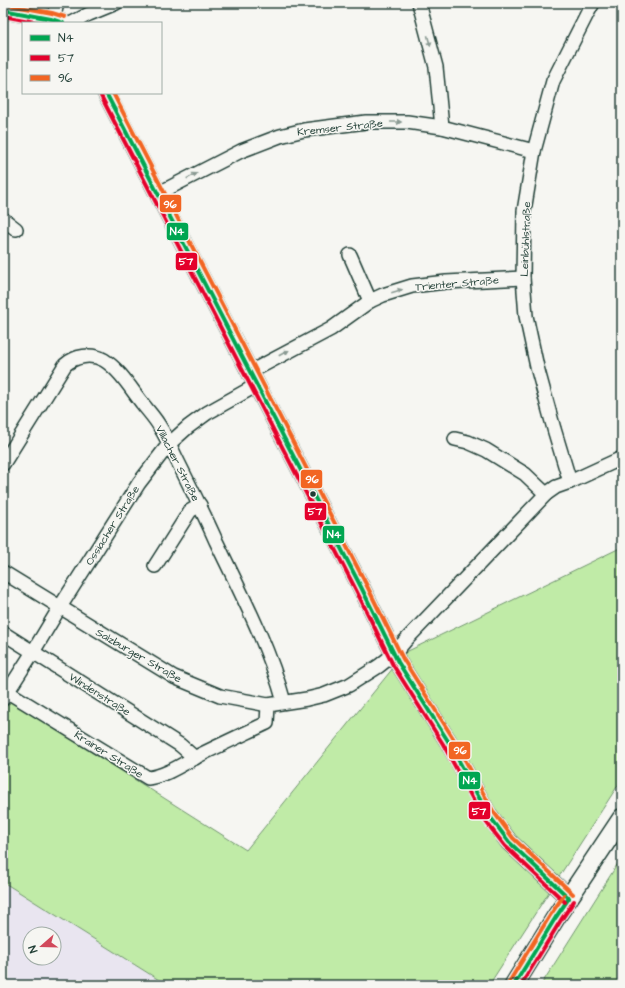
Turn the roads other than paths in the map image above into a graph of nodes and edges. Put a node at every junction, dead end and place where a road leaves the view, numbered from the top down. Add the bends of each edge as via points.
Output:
1 (57, 3) edge
2 (116, 3) edge
3 (419, 3) edge
4 (593, 3) edge
5 (3, 10) edge
6 (57, 21) edge
7 (74, 22) edge
8 (107, 94) edge
9 (442, 127) junction
10 (534, 151) junction
11 (158, 194) junction
12 (3, 219) edge
13 (16, 229) dead end
14 (350, 255) dead end
15 (523, 278) junction
16 (370, 301) junction
17 (253, 378) junction
18 (455, 439) dead end
19 (169, 444) junction
20 (622, 458) edge
21 (3, 464) edge
22 (570, 482) junction
23 (546, 494) junction
24 (200, 505) junction
25 (155, 566) dead end
26 (3, 572) edge
27 (60, 607) junction
28 (3, 633) edge
29 (33, 652) junction
30 (394, 654) junction
31 (5, 693) edge
32 (284, 702) junction
33 (268, 704) junction
34 (195, 758) junction
35 (622, 818) edge
36 (569, 898) junction
37 (514, 985) edge

1 - 6 street
2 - 7 street
3 -> 9 street via 436,66
4 - 10 street, Leinbühlstraße via 553,81
5 - 6 street
8 - 11 street
9 - 10 street, Kremser Straße
11 -> 9 street, Kremser Straße via 241,151 304,130 371,122 407,122
10 - 15 street, Leinbühlstraße via 524,211
11 - 17 street
12 - 13 street
14 - 16 street
16 -> 15 street, Trienter Straße via 412,286
15 - 22 street, Leinbühlstraße via 526,316 535,360
17 -> 16 street, Trienter Straße
17 - 19 street, Ossiacher Straße
17 - 30 street
18 - 23 street via 486,450 525,474
19 - 21 street, Villacher Straße via 160,427 112,366 97,357 80,357 64,365
19 - 24 street, Villacher Straße
19 - 27 street, Ossiacher Straße via 139,483
20 - 22 street, Salzburger Straße
22 - 23 street, Salzburger Straße
23 - 30 street, Salzburger Straße
24 - 25 street, Villacher Straße via 190,512
24 - 32 street, Villacher Straße via 261,637 278,678
26 - 27 street, Salzburger Straße
27 - 29 street, Ossiacher Straße
27 - 33 street, Salzburger Straße via 174,677 220,696
28 - 29 street, Windenstraße
29 - 31 street, Ossiacher Straße
29 - 34 street, Windenstraße via 180,745
30 - 32 street, Salzburger Straße via 349,685 307,699
30 - 36 street via 452,748 488,814 509,842
31 - 34 street, Krainer Straße via 148,778 177,768
32 - 33 street, Salzburger Straße
33 - 34 street, Krainer Straße via 267,723
35 - 36 main road
36 - 37 main road

